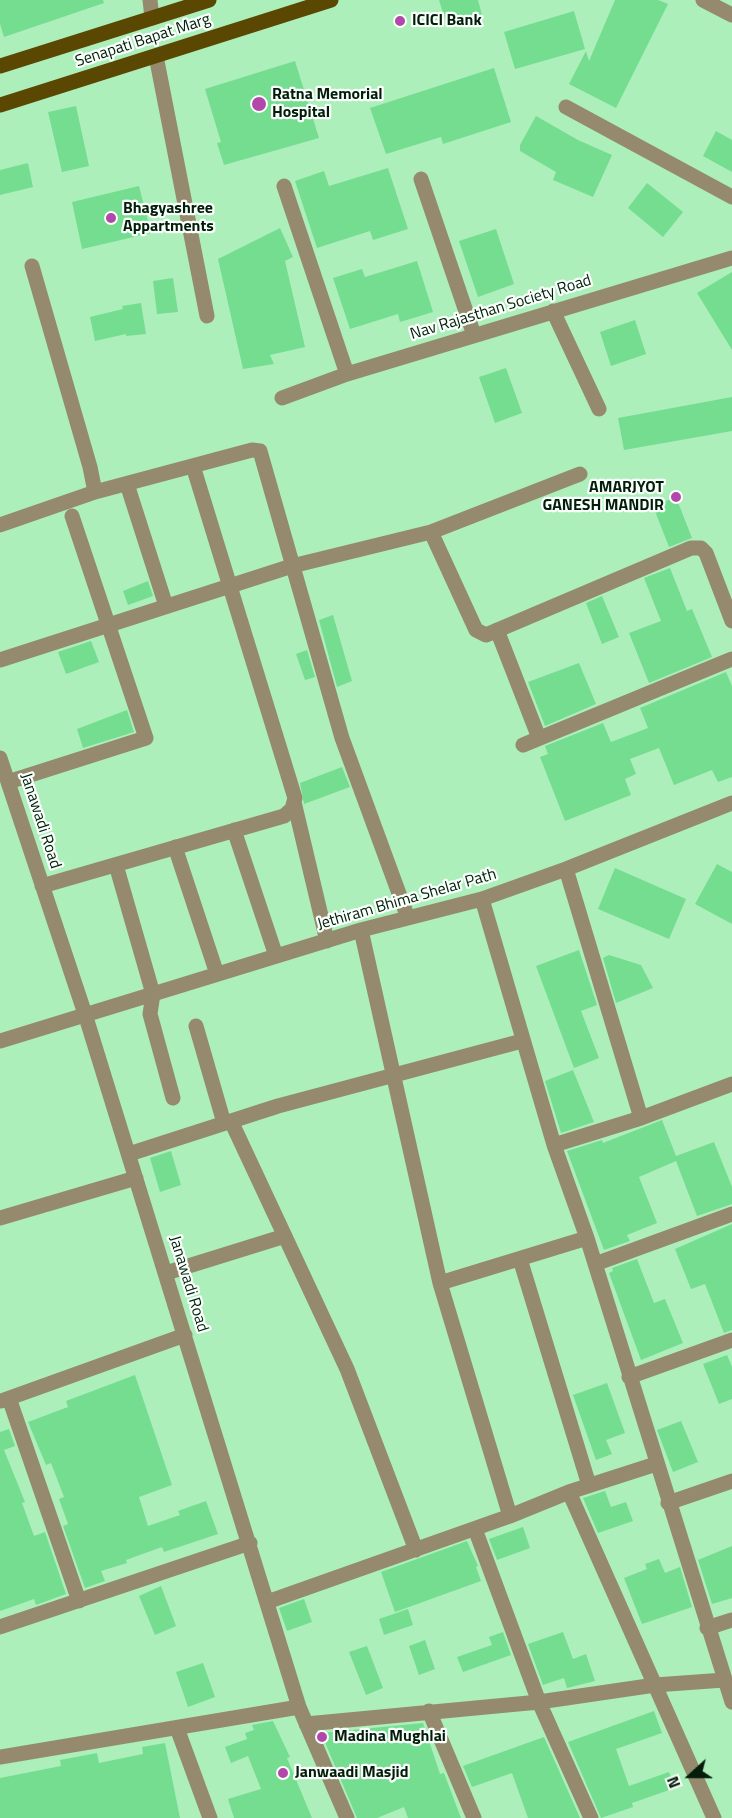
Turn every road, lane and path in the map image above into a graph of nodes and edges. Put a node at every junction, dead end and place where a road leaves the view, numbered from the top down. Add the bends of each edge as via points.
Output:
1 (150, 0) edge
2 (209, 0) edge
3 (331, 0) edge
4 (703, 0) edge
5 (732, 15) edge
6 (152, 18) junction
7 (156, 56) junction
8 (0, 66) edge
9 (0, 105) edge
10 (566, 107) dead end
11 (421, 179) dead end
12 (284, 186) dead end
13 (732, 196) edge
14 (732, 258) edge
15 (32, 266) dead end
16 (553, 311) junction
17 (207, 316) dead end
18 (474, 335) junction
19 (347, 374) junction
20 (282, 398) dead end
21 (599, 409) dead end
22 (193, 466) junction
23 (580, 474) dead end
24 (127, 484) junction
25 (95, 492) junction
26 (72, 516) dead end
27 (0, 525) edge
28 (431, 532) junction
29 (292, 566) junction
30 (228, 586) junction
31 (166, 606) junction
32 (732, 621) edge
33 (109, 625) junction
34 (497, 630) junction
35 (732, 659) edge
36 (0, 660) edge
37 (539, 738) junction
38 (523, 745) dead end
39 (0, 758) edge
40 (8, 782) junction
41 (294, 802) junction
42 (732, 803) edge
43 (234, 830) junction
44 (175, 848) junction
45 (116, 865) junction
46 (566, 869) junction
47 (42, 886) junction
48 (482, 899) junction
49 (408, 918) junction
50 (361, 930) junction
51 (327, 941) junction
52 (276, 956) junction
53 (217, 974) junction
54 (153, 994) junction
55 (85, 1014) junction
56 (196, 1026) dead end
57 (0, 1041) edge
58 (522, 1041) junction
59 (393, 1075) junction
60 (732, 1084) edge
61 (172, 1098) dead end
62 (641, 1118) junction
63 (228, 1122) junction
64 (554, 1145) junction
65 (129, 1154) junction
66 (136, 1178) junction
67 (732, 1214) edge
68 (0, 1218) edge
69 (285, 1236) junction
70 (587, 1238) junction
71 (520, 1259) junction
72 (595, 1264) junction
73 (166, 1273) junction
74 (440, 1283) junction
75 (185, 1335) junction
76 (732, 1340) edge
77 (629, 1377) junction
78 (4, 1400) edge
79 (656, 1464) junction
80 (732, 1481) edge
81 (589, 1485) junction
82 (569, 1491) junction
83 (668, 1503) junction
84 (510, 1516) junction
85 (475, 1529) junction
86 (250, 1543) junction
87 (416, 1550) junction
88 (79, 1601) junction
89 (267, 1602) junction
90 (732, 1620) edge
91 (0, 1627) edge
92 (707, 1628) junction
93 (724, 1680) junction
94 (655, 1685) junction
95 (538, 1702) junction
96 (732, 1702) edge
97 (299, 1707) junction
98 (429, 1711) junction
99 (306, 1724) junction
100 (177, 1728) junction
101 (0, 1757) edge
102 (210, 1818) edge
103 (347, 1818) edge
104 (474, 1818) edge
105 (591, 1818) edge
106 (714, 1818) edge

1 - 6 street
2 - 6 main road, Senapati Bapat Marg
3 - 7 main road, Senapati Bapat Marg
4 - 5 street
6 - 8 main road, Senapati Bapat Marg
7 - 9 main road, Senapati Bapat Marg
7 - 17 street
10 - 13 street
11 - 18 street
12 - 19 street
14 - 16 street, Nav Rajasthan Society Road
15 - 25 street
16 - 18 street, Nav Rajasthan Society Road
16 - 21 street
18 - 19 street, Nav Rajasthan Society Road
19 - 20 street, Nav Rajasthan Society Road
22 - 24 street
22 - 29 street via 260,451
22 - 30 street
23 - 28 street
24 - 25 street
24 - 31 street
25 - 27 street
26 - 33 street
28 - 29 street
28 - 34 street via 476,630 486,635
29 - 30 street
29 - 49 street via 342,738
30 - 31 street
30 - 41 street
31 - 33 street
32 - 34 street via 706,553 701,548 692,548
33 - 36 street
33 - 40 street via 146,738
34 - 37 street
35 - 37 street
37 - 38 street
39 - 40 street, Janawadi Road
40 - 47 street, Janawadi Road
41 - 43 street via 284,816
41 - 51 street
42 - 46 street, Jethiram Bhima Shelar Path
43 - 44 street
43 - 52 street
44 - 45 street
44 - 53 street
45 - 47 street
45 - 54 street
46 - 48 street, Jethiram Bhima Shelar Path
46 - 62 street
47 - 55 street, Janawadi Road
48 - 49 street, Jethiram Bhima Shelar Path
48 - 58 street
49 - 50 street, Jethiram Bhima Shelar Path
50 - 51 street, Jethiram Bhima Shelar Path
50 - 59 street
51 - 52 street, Jethiram Bhima Shelar Path
52 - 53 street, Jethiram Bhima Shelar Path
53 - 54 street, Jethiram Bhima Shelar Path
54 - 55 street, Jethiram Bhima Shelar Path
54 - 61 street via 150,1014
55 - 57 street, Jethiram Bhima Shelar Path
55 - 65 street, Janawadi Road
56 - 63 street
58 - 59 street
58 - 64 street
59 - 63 street
59 - 74 street
60 - 62 street
62 - 64 street
63 - 65 street
63 - 69 street
64 - 70 street
65 - 66 street, Janawadi Road
66 - 68 street
66 - 73 street, Janawadi Road
67 - 72 street
69 - 73 street
69 - 87 street via 347,1370
70 - 71 street
70 - 72 street
71 - 74 street
71 - 81 street
72 - 77 street
73 - 75 street, Janawadi Road
74 - 84 street
75 - 78 street
75 - 86 street, Janawadi Road
76 - 77 street
77 - 79 street
78 - 88 street
79 - 81 street
79 - 83 street
80 - 83 street
81 - 82 street
82 - 84 street
82 - 94 street
83 - 92 street
84 - 85 street
85 - 87 street
85 - 95 street
86 - 88 street
86 - 89 street, Janawadi Road
87 - 89 street
88 - 91 street
89 - 97 street, Janawadi Road
90 - 92 street
92 - 93 street
93 - 94 street
93 - 96 street
94 - 95 street
94 - 106 street
95 - 98 street
95 - 105 street
97 - 99 street, Janawadi Road
97 - 100 street
98 - 99 street
98 - 104 street
99 - 103 street, Janawadi Road
100 - 101 street
100 - 102 street

